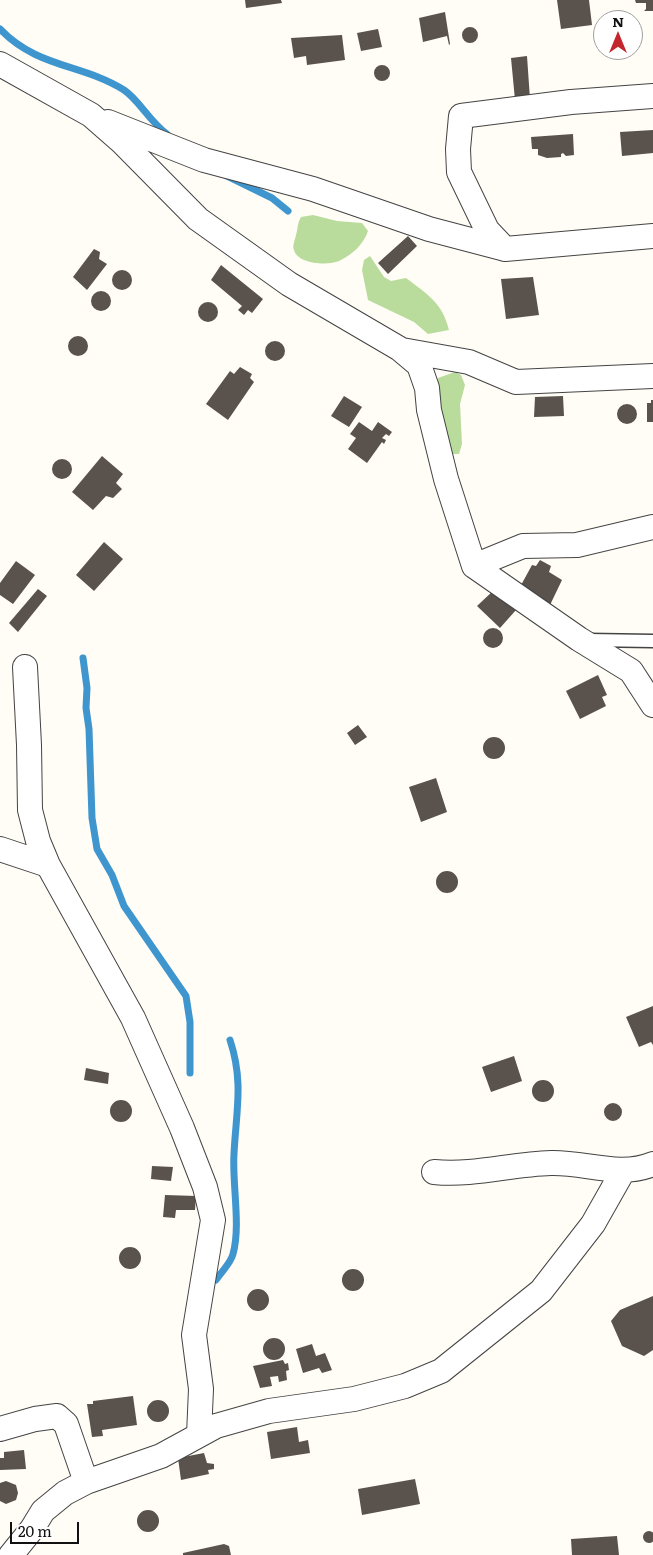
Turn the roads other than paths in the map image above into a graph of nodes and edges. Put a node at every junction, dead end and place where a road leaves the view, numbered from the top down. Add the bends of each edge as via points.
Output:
1 (0, 64) edge
2 (653, 96) edge
3 (91, 115) junction
4 (653, 236) edge
5 (505, 249) junction
6 (400, 349) junction
7 (653, 376) edge
8 (653, 527) edge
9 (474, 566) junction
10 (579, 639) junction
11 (653, 641) edge
12 (25, 667) dead end
13 (653, 705) edge
14 (0, 849) edge
15 (48, 865) junction
16 (653, 1164) edge
17 (623, 1171) junction
18 (434, 1172) dead end
19 (0, 1429) edge
20 (199, 1435) junction
21 (86, 1482) junction
22 (11, 1555) edge

1 - 3 street
2 - 5 street via 571,102 461,116 459,172 487,230
3 - 5 street via 204,160 313,188 429,230
3 - 6 street via 198,219 289,284
4 - 5 street
6 - 7 street via 469,362 516,382
6 - 9 street via 419,365 427,388 429,410 446,479
8 - 9 street via 577,545 523,546
9 - 10 street
10 - 11 lane
10 - 13 street via 631,671
12 - 15 street via 30,810
14 - 15 street
15 - 20 street via 133,1018 205,1187 213,1220 194,1335 201,1389
16 - 17 street
17 - 18 street via 553,1163 482,1172
17 - 20 street via 593,1224 541,1291 441,1371 405,1386 354,1399 269,1411 216,1426
19 - 21 street via 35,1418 57,1416 66,1424
20 - 21 street via 160,1456
21 - 22 street via 65,1493 43,1511

